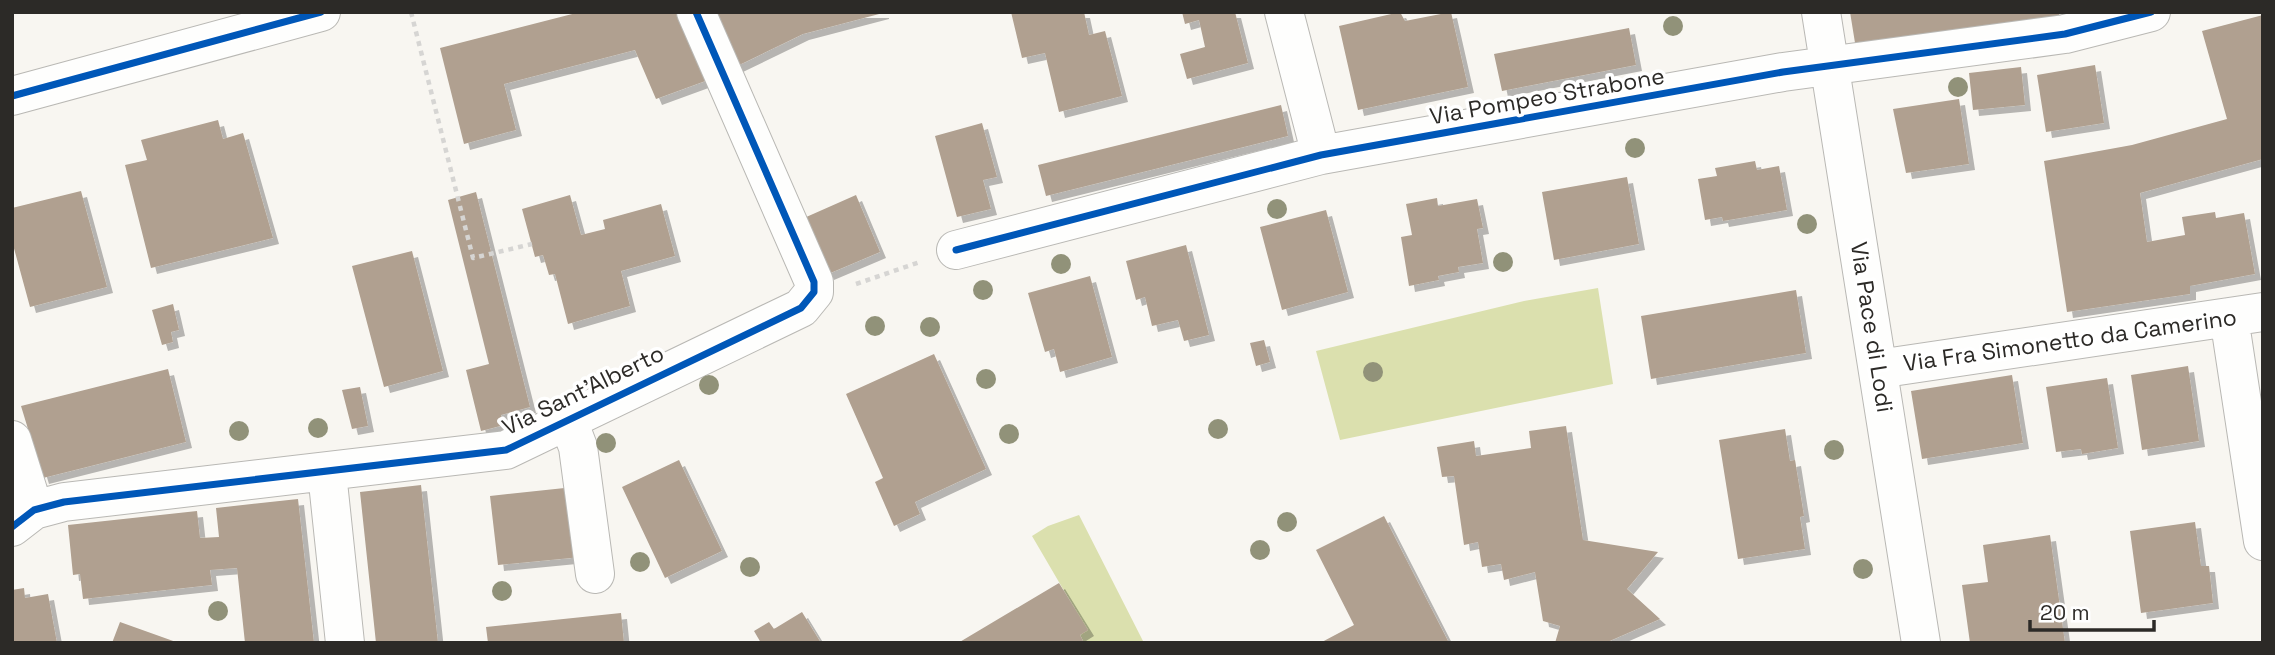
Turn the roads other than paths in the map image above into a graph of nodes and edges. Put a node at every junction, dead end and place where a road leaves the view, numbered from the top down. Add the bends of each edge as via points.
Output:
1 (321, 12) edge
2 (696, 12) edge
3 (1284, 12) edge
4 (1821, 12) edge
5 (2151, 12) edge
6 (1830, 68) junction
7 (12, 96) edge
8 (1321, 155) junction
9 (956, 250) dead end
10 (2246, 314) edge
11 (1878, 369) junction
12 (567, 418) junction
13 (12, 440) edge
14 (327, 473) junction
15 (23, 518) edge
16 (2263, 541) edge
17 (595, 574) dead end
18 (345, 643) edge
19 (1921, 643) edge

1 - 7 street
2 - 12 street, Via Sant'Alberto via 810,272 814,292 801,308
3 - 8 street
4 - 6 street, Via Pace di Lodi
5 - 6 street, Via Pompeo Strabone via 2065,34
6 - 8 street, Via Pompeo Strabone via 1783,72
6 - 11 street, Via Pace di Lodi
8 - 9 street, Via Pompeo Strabone
10 - 11 street, Via Fra Simonetto da Camerino
10 - 16 street
11 - 19 street, Via Pace di Lodi
12 - 14 street, Via Sant'Alberto via 526,441 486,454
12 - 17 street via 578,447
13 - 15 street
14 - 15 street, Via Sant'Alberto via 64,502
14 - 18 street

